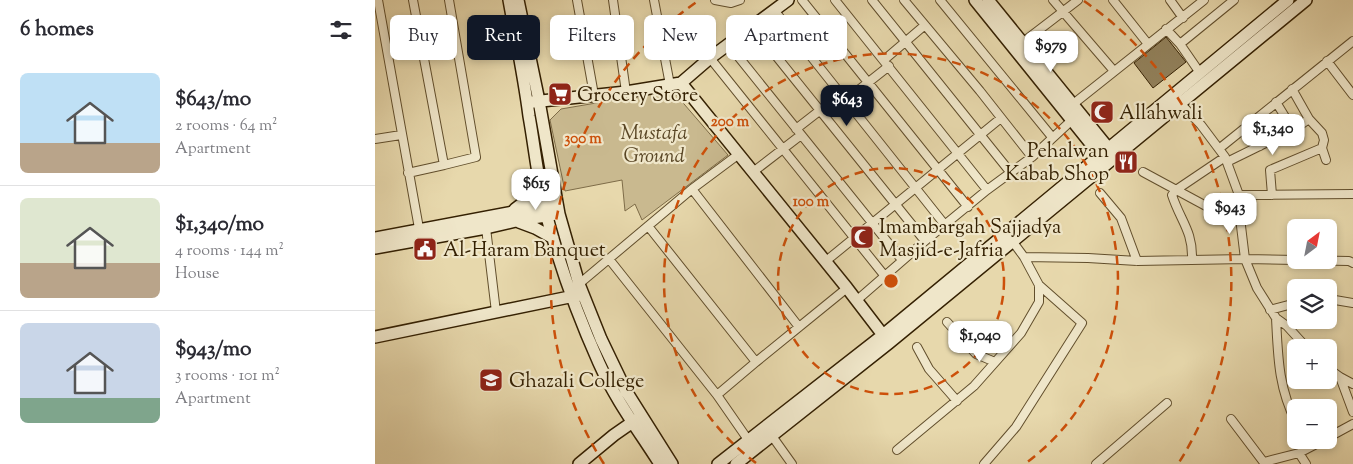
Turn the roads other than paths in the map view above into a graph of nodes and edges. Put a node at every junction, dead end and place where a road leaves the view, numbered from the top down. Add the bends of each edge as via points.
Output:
1 (378, 0) edge
2 (413, 0) edge
3 (449, 0) edge
4 (509, 0) edge
5 (519, 0) edge
6 (577, 0) edge
7 (613, 0) edge
8 (654, 0) edge
9 (715, 0) edge
10 (740, 0) edge
11 (788, 0) edge
12 (802, 0) edge
13 (835, 0) edge
14 (872, 0) edge
15 (904, 0) edge
16 (940, 0) edge
17 (975, 0) edge
18 (988, 0) edge
19 (1053, 0) edge
20 (1078, 0) edge
21 (1113, 0) edge
22 (1170, 0) edge
23 (1234, 0) edge
24 (1288, 0) edge
25 (1306, 0) edge
26 (1202, 1) edge
27 (774, 10) junction
28 (1063, 13) junction
29 (767, 15) edge
30 (1183, 18) junction
31 (925, 25) junction
32 (1166, 29) junction
33 (906, 42) junction
34 (1022, 43) junction
35 (1148, 44) junction
36 (1180, 44) junction
37 (1351, 46) edge
38 (707, 60) edge
39 (712, 60) edge
40 (741, 60) edge
41 (780, 60) edge
42 (1327, 61) junction
43 (886, 63) junction
44 (1114, 71) junction
45 (1200, 73) junction
46 (868, 82) junction
47 (675, 84) junction
48 (1292, 89) junction
49 (626, 92) junction
50 (594, 95) junction
51 (1353, 95) edge
52 (843, 97) junction
53 (1176, 99) junction
54 (533, 102) junction
55 (1276, 102) junction
56 (1072, 105) junction
57 (820, 110) junction
58 (1001, 118) junction
59 (1309, 118) junction
60 (1072, 120) junction
61 (1247, 126) junction
62 (1293, 130) junction
63 (799, 132) junction
64 (980, 135) junction
65 (401, 136) junction
66 (1052, 137) junction
67 (375, 139) edge
68 (1260, 146) junction
69 (1220, 148) junction
70 (1322, 148) junction
71 (783, 149) junction
72 (958, 153) junction
73 (739, 154) junction
74 (1107, 156) junction
75 (1032, 157) junction
76 (1226, 160) junction
77 (1326, 160) dead end
78 (444, 165) junction
79 (938, 169) junction
80 (753, 172) junction
81 (1143, 172) dead end
82 (408, 173) junction
83 (1011, 173) junction
84 (540, 185) junction
85 (916, 188) junction
86 (692, 189) junction
87 (987, 190) junction
88 (1175, 190) junction
89 (1100, 193) dead end
90 (1353, 194) edge
91 (1239, 195) junction
92 (1272, 195) junction
93 (895, 204) junction
94 (1206, 206) dead end
95 (968, 207) junction
96 (558, 209) junction
97 (546, 211) junction
98 (512, 217) junction
99 (872, 223) junction
100 (945, 225) junction
101 (648, 226) junction
102 (486, 228) junction
103 (421, 235) junction
104 (1009, 236) junction
105 (375, 238) edge
106 (553, 238) junction
107 (854, 238) junction
108 (925, 241) junction
109 (375, 248) edge
110 (1024, 257) junction
111 (609, 259) junction
112 (1192, 259) junction
113 (1245, 259) junction
114 (902, 260) junction
115 (825, 261) junction
116 (1137, 261) junction
117 (1353, 263) edge
118 (884, 276) junction
119 (1039, 285) junction
120 (847, 288) junction
121 (578, 292) junction
122 (1337, 300) edge
123 (856, 301) junction
124 (1353, 303) edge
125 (1287, 306) edge
126 (1270, 310) junction
127 (496, 312) junction
128 (1276, 318) junction
129 (947, 322) dead end
130 (799, 327) junction
131 (883, 335) junction
132 (375, 337) edge
133 (1299, 339) edge
134 (917, 347) dead end
135 (756, 362) junction
136 (995, 362) junction
137 (1337, 375) edge
138 (1340, 377) junction
139 (1353, 384) edge
140 (717, 395) junction
141 (1287, 400) edge
142 (957, 401) junction
143 (1167, 403) dead end
144 (1353, 412) edge
145 (638, 419) junction
146 (1231, 419) dead end
147 (1353, 424) edge
148 (1337, 433) edge
149 (772, 436) junction
150 (752, 445) junction
151 (1304, 449) edge
152 (897, 450) dead end
153 (1299, 453) junction
154 (1265, 463) edge
155 (579, 464) edge
156 (660, 464) edge
157 (672, 464) edge
158 (718, 464) edge
159 (736, 464) edge
160 (793, 464) edge
161 (984, 464) edge
162 (1096, 464) edge
163 (1306, 464) edge

1 - 65 street
2 - 78 street
3 - 78 street via 476,157
4 - 54 main road
5 - 54 main road
6 - 50 street
7 - 49 street
8 - 47 street
9 - 10 street
11 - 27 main road
12 - 46 street
13 - 43 street
14 - 33 street
15 - 31 street
16 - 66 street
17 - 60 main road
18 - 34 main road
19 - 28 street
20 - 28 street
21 - 35 street
22 - 30 street
23 - 36 street
24 - 45 main road
25 - 53 main road
26 - 30 street
27 - 29 main road
27 - 52 street
28 - 34 street
28 - 44 street
30 - 32 street
31 - 33 street
31 - 58 street
32 - 35 street
32 - 36 street
33 - 43 street
33 - 64 street
34 - 56 main road
35 - 44 street
36 - 45 street
37 - 42 street
38 - 47 main road
39 - 71 street
40 - 63 street
41 - 57 street
42 - 48 street
42 - 51 street
43 - 46 street
43 - 72 street
44 - 56 street
45 - 53 main road
46 - 52 street
46 - 79 street
47 - 49 main road
47 - 73 main road
48 - 55 street
48 - 59 street
49 - 50 main road
50 - 54 main road
52 - 57 street
52 - 85 street
53 - 69 street
53 - 74 main road
54 - 84 main road
54 - 96 main road
55 - 61 street
55 - 62 street
56 - 74 main road
57 - 63 street
57 - 93 street
58 - 64 street
58 - 75 street
59 - 62 street
59 - 70 street via 1322,133
60 - 66 street
60 - 74 main road
61 - 68 street
61 - 69 street
62 - 68 street
63 - 71 street
63 - 99 street
64 - 72 street
64 - 83 street
65 - 67 street
65 - 82 street
66 - 75 street
68 - 76 street
69 - 76 street
70 - 77 street
70 - 92 street via 1270,170
71 - 80 street
71 - 107 street
72 - 79 street
72 - 87 street
73 - 80 main road
73 - 86 street
74 - 104 main road
75 - 83 street
76 - 88 street
76 - 91 street
78 - 82 street
79 - 85 street
79 - 95 street
80 - 115 main road
81 - 88 street
82 - 103 street
83 - 87 street
84 - 97 main road
84 - 98 main road
85 - 93 street
85 - 100 street
86 - 101 street
86 - 130 street
87 - 95 street
88 - 94 street
88 - 112 street via 1172,195 1190,235
89 - 116 street via 1121,218
90 - 92 street
91 - 92 street
91 - 113 street
93 - 99 street
93 - 108 street
95 - 100 street
96 - 97 main road
96 - 121 main road
97 - 98 main road
97 - 106 main road
98 - 102 main road
98 - 103 main road
98 - 106 main road
99 - 107 street
99 - 114 street
100 - 108 street
101 - 111 street
101 - 135 street
102 - 103 main road
102 - 127 street
103 - 105 main road
103 - 109 main road
104 - 110 street
104 - 131 main road
104 - 149 main road via 889,343
106 - 121 main road
107 - 115 street
107 - 118 street
108 - 114 street
110 - 116 street
110 - 119 street
111 - 121 street
111 - 140 street
112 - 113 street
112 - 116 street
113 - 117 street
113 - 126 street
114 - 118 street
115 - 120 main road
118 - 123 street
119 - 136 street via 1039,302 1021,333
119 - 161 street via 1081,323 1016,427
120 - 123 main road
120 - 130 street
121 - 127 main road
121 - 145 main road via 599,364 615,396
122 - 124 street
123 - 131 main road
125 - 126 street
126 - 128 street
127 - 132 main road
128 - 133 street
128 - 141 street via 1280,374
129 - 136 street via 976,354
130 - 135 street
131 - 150 main road
134 - 142 street via 929,369
135 - 140 street
136 - 142 street
137 - 138 street
138 - 139 street
138 - 144 street
140 - 150 street
142 - 152 street
143 - 162 street
145 - 155 main road
145 - 156 main road
145 - 157 main road
146 - 154 street
147 - 148 street
149 - 150 main road
149 - 160 street
150 - 158 main road
150 - 159 main road
151 - 153 street
153 - 154 street
153 - 163 street

